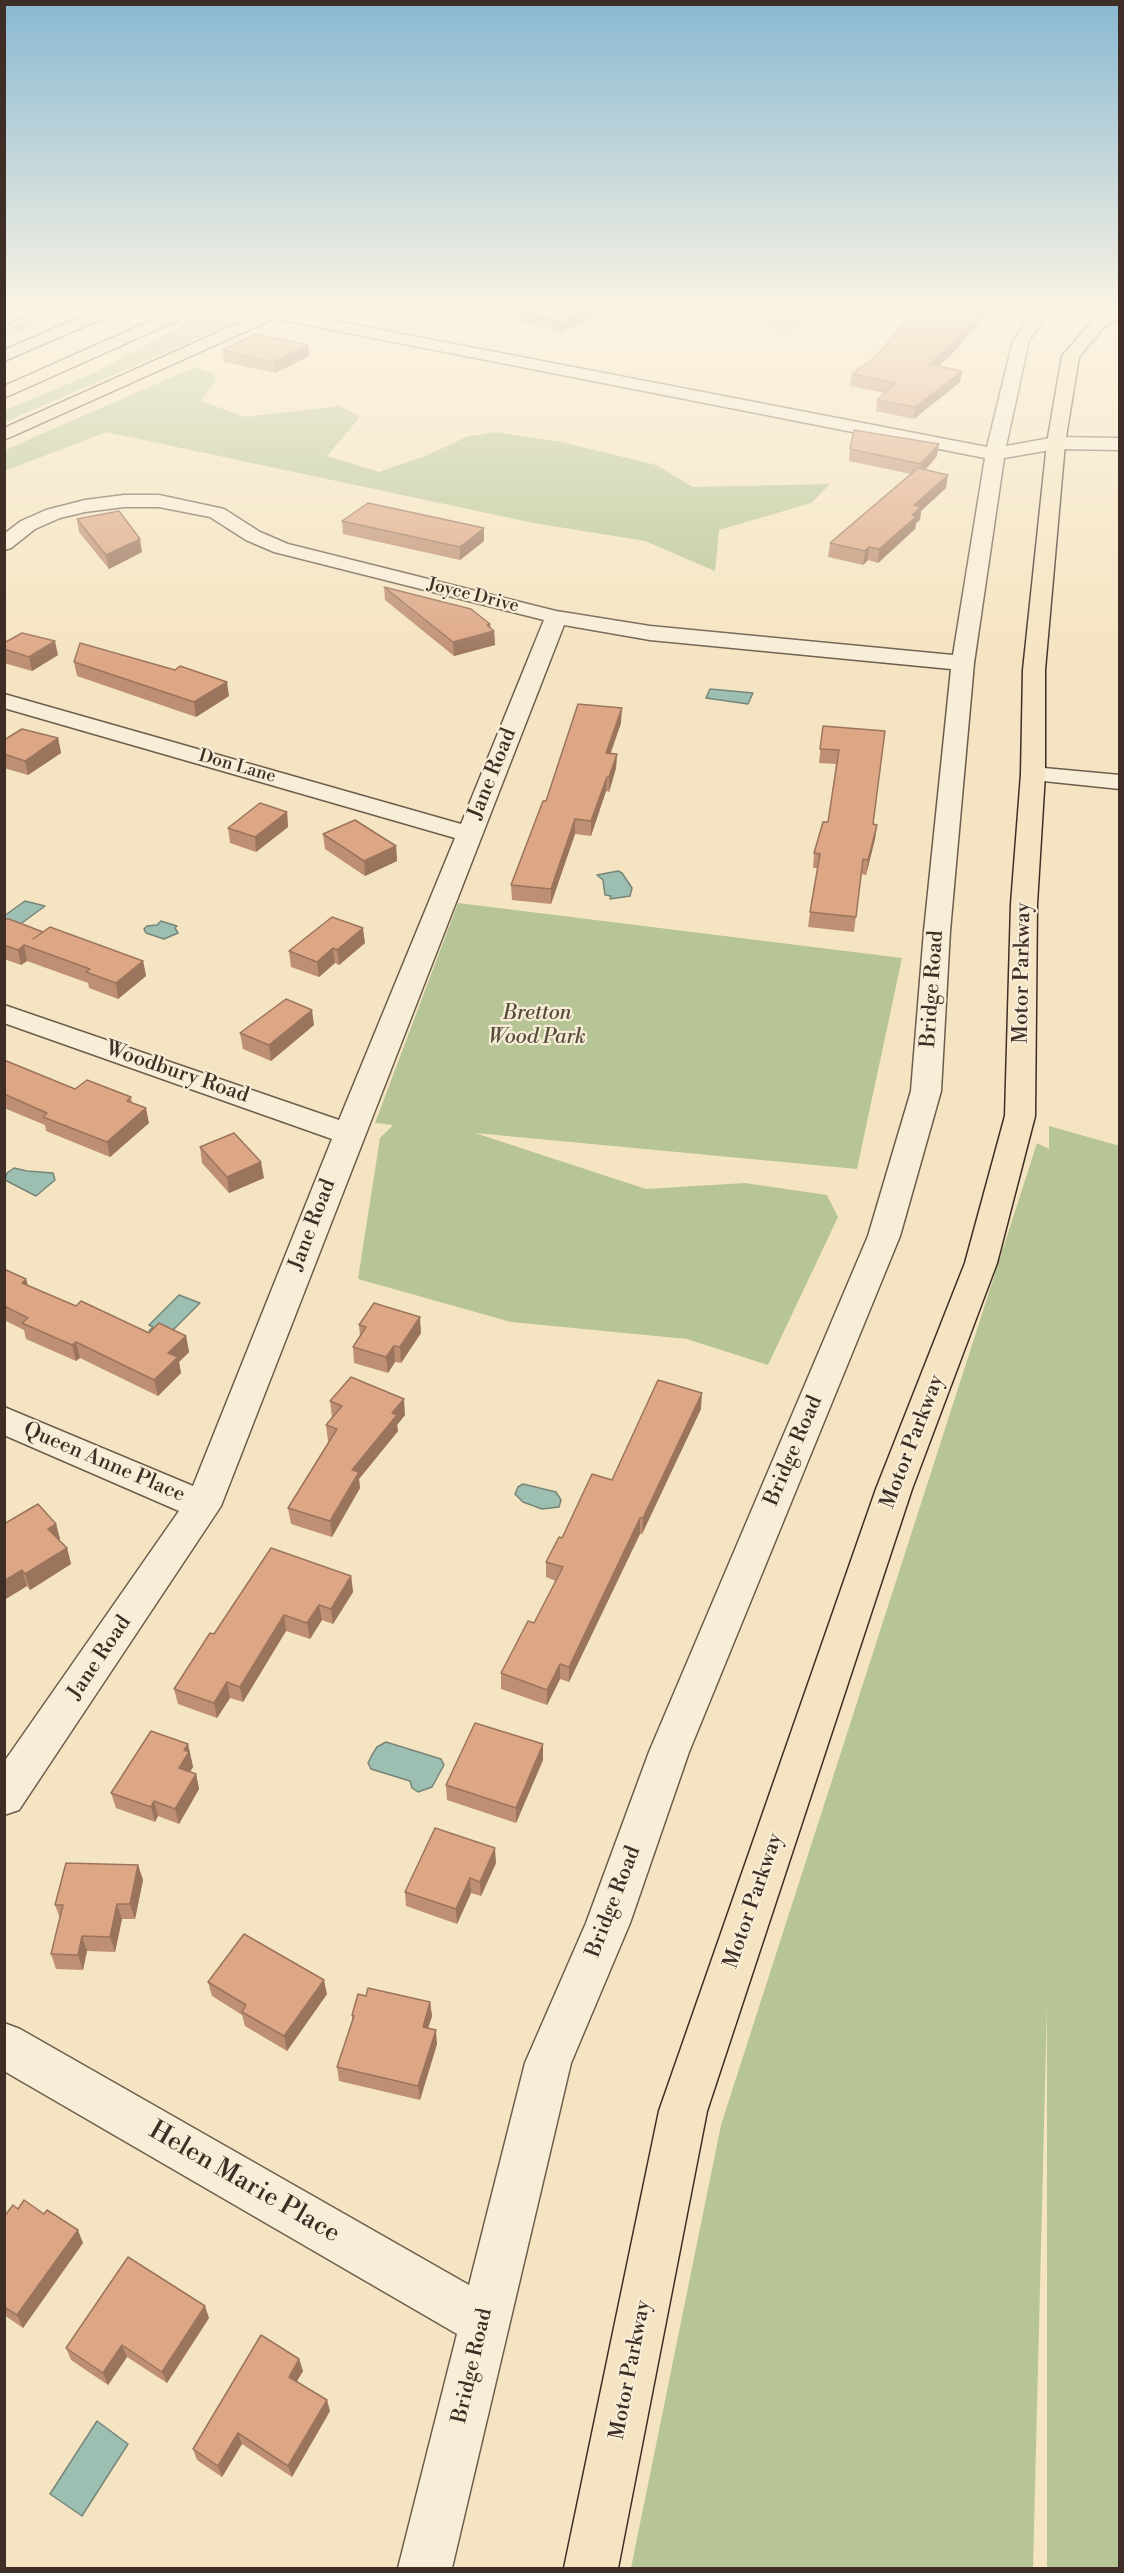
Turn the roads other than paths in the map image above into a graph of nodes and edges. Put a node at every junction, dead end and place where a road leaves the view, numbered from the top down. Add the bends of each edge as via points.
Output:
1 (870, 429) edge
2 (1001, 429) edge
3 (1058, 429) edge
4 (1056, 443) junction
5 (1119, 444) edge
6 (995, 454) junction
7 (4, 544) edge
8 (556, 617) junction
9 (963, 663) junction
10 (4, 701) edge
11 (1033, 774) junction
12 (1119, 782) edge
13 (469, 834) junction
14 (4, 1013) edge
15 (349, 1134) junction
16 (4, 1420) edge
17 (203, 1506) junction
18 (4, 1797) edge
19 (4, 2045) edge
20 (483, 2321) junction
21 (425, 2568) edge
22 (591, 2568) edge

1 - 6 street
2 - 6 street, Bridge Road
3 - 4 main road, Motor Parkway
4 - 5 street
4 - 6 street
4 - 11 main road, Motor Parkway via 1034,670
6 - 9 street, Bridge Road
7 - 8 street, Joyce Drive via 28,525 85,506 124,501 170,503 217,513 281,548
8 - 9 street, Joyce Drive via 650,633
8 - 13 street, Jane Road
9 - 20 street, Bridge Road via 926,1091 884,1236 674,1741 608,1923 548,2063
10 - 13 street, Don Lane
11 - 12 street
11 - 22 main road, Motor Parkway via 1024,904 1020,1116 981,1263 894,1489 683,2111
13 - 15 street, Jane Road
14 - 15 street, Woodbury Road
15 - 17 street, Jane Road
16 - 17 street, Queen Anne Place
17 - 18 street, Jane Road
19 - 20 street, Helen Marie Place
20 - 21 street, Bridge Road

